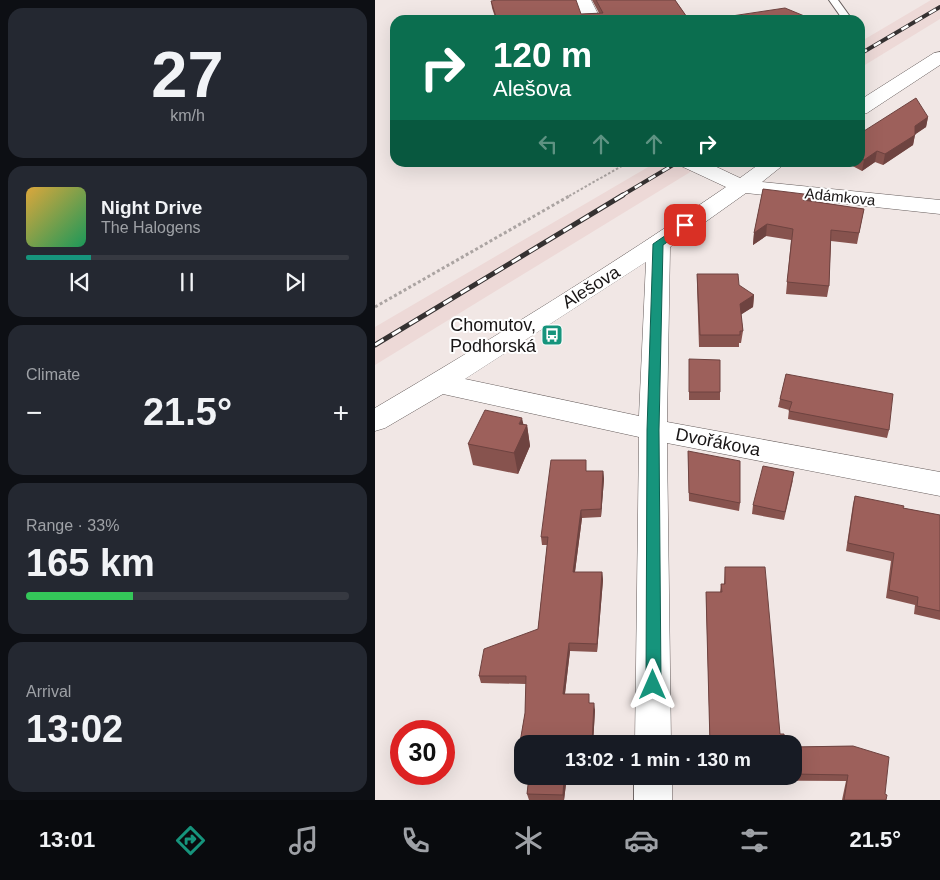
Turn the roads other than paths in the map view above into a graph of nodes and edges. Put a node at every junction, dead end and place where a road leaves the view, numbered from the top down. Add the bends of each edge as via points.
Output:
1 (583, 0) edge
2 (833, 0) edge
3 (589, 15) edge
4 (844, 15) edge
5 (940, 57) edge
6 (865, 106) edge
7 (699, 167) edge
8 (769, 167) edge
9 (740, 186) junction
10 (940, 207) edge
11 (658, 244) junction
12 (439, 383) junction
13 (375, 421) edge
14 (653, 430) junction
15 (940, 484) edge
16 (653, 735) edge
17 (653, 785) edge
18 (653, 800) edge

1 - 3 street
2 - 4 lane
5 - 6 street
7 - 9 street, Adámkova
8 - 9 street, Alešova
9 - 10 street, Adámkova
9 - 11 street, Alešova
11 - 12 street, Alešova
11 - 14 street
12 - 13 street, Alešova
12 - 14 street, Dvořákova
14 - 15 street, Dvořákova
14 - 16 street
17 - 18 street

